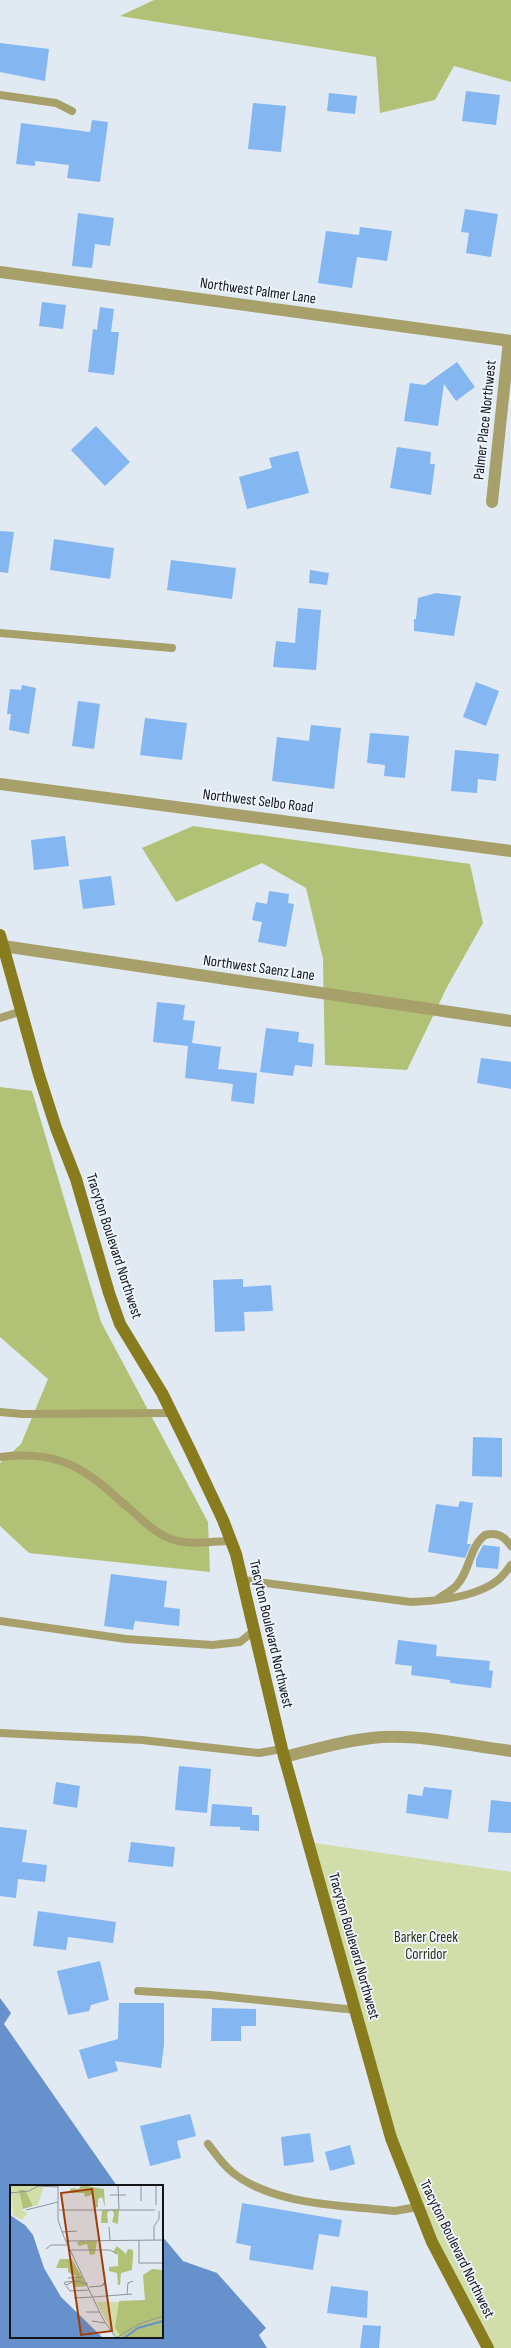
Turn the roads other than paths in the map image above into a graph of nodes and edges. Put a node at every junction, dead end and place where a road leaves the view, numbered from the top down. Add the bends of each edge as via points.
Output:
1 (0, 95) edge
2 (72, 111) dead end
3 (0, 272) edge
4 (510, 341) edge
5 (492, 502) dead end
6 (0, 633) edge
7 (172, 648) dead end
8 (0, 784) edge
9 (511, 851) edge
10 (2, 941) edge
11 (22, 1011) junction
12 (0, 1018) edge
13 (511, 1021) edge
14 (0, 1412) edge
15 (172, 1413) junction
16 (0, 1457) edge
17 (231, 1541) junction
18 (511, 1546) edge
19 (511, 1565) edge
20 (243, 1580) junction
21 (434, 1601) junction
22 (0, 1621) edge
23 (255, 1630) junction
24 (0, 1733) edge
25 (511, 1751) edge
26 (283, 1753) junction
27 (138, 1991) dead end
28 (356, 2010) junction
29 (208, 2144) dead end
30 (417, 2207) junction
31 (488, 2348) edge

1 - 2 lane via 56,103
3 - 4 street, Northwest Palmer Lane
4 - 5 street, Palmer Place Northwest
6 - 7 lane
8 - 9 street, Northwest Selbo Road
10 - 11 main road, Tracyton Boulevard Northwest
10 - 13 street, Northwest Saenz Lane
11 - 12 lane
11 - 15 main road, Tracyton Boulevard Northwest via 56,1128 76,1180 120,1324
14 - 15 lane
15 - 17 main road, Tracyton Boulevard Northwest via 209,1488
16 - 17 lane via 60,1459 79,1468 156,1532 172,1540
17 - 20 main road, Tracyton Boulevard Northwest
18 - 21 lane via 498,1534 485,1535 474,1550 456,1586
19 - 21 lane via 498,1580 471,1593
20 - 21 lane via 411,1602
20 - 23 main road, Tracyton Boulevard Northwest
22 - 23 lane via 126,1639 212,1645 240,1642
23 - 26 main road, Tracyton Boulevard Northwest
24 - 26 lane via 142,1740 259,1753
25 - 26 street via 422,1739 383,1737
26 - 28 main road, Tracyton Boulevard Northwest
27 - 28 lane via 210,1995
28 - 30 main road, Tracyton Boulevard Northwest via 391,2138
29 - 30 lane via 232,2172 253,2185 280,2196 395,2211
30 - 31 main road, Tracyton Boulevard Northwest via 461,2300

